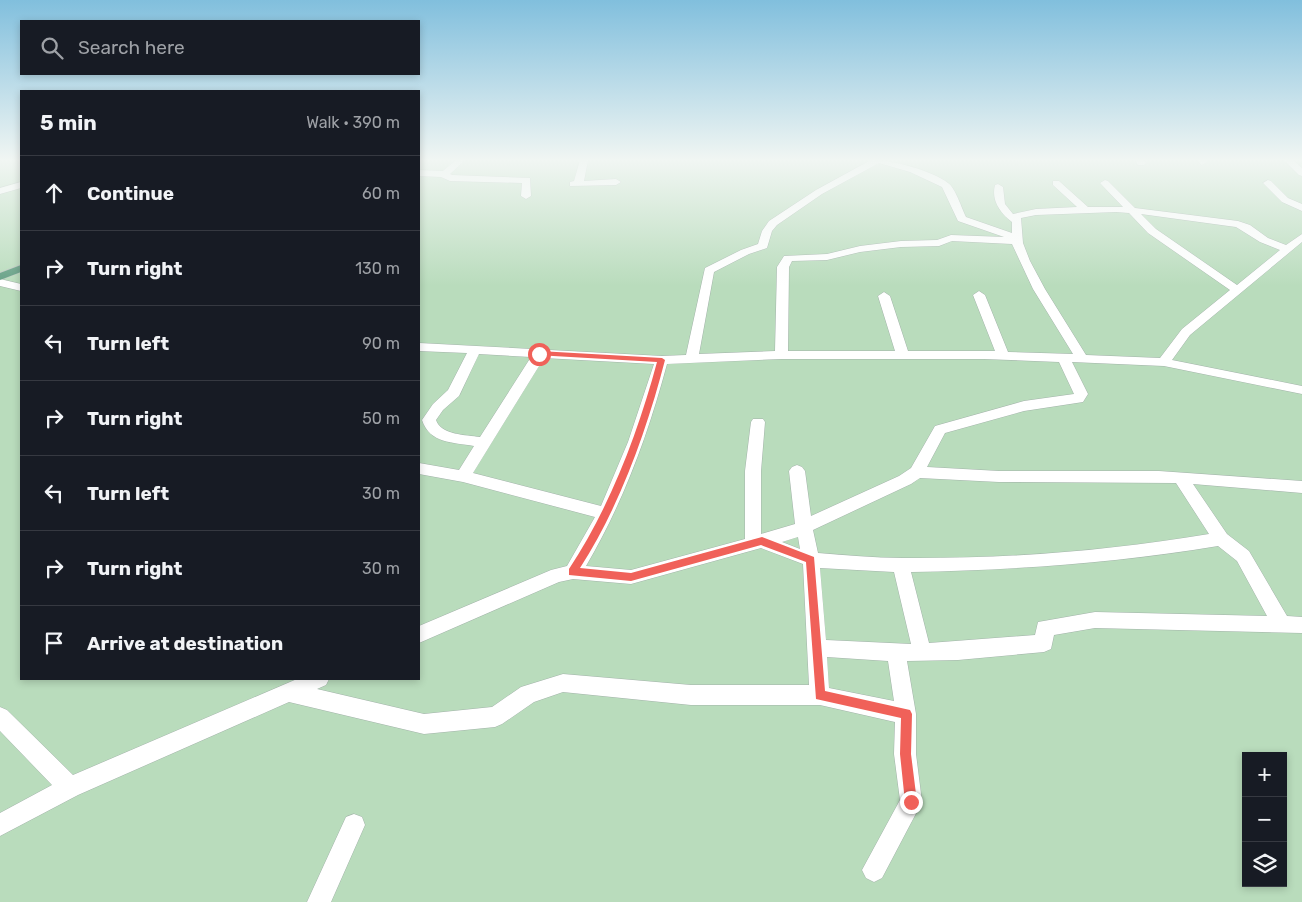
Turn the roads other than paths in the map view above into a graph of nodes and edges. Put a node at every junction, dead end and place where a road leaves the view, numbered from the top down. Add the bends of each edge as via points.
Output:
1 (804, 202) edge
2 (954, 202) edge
3 (1000, 202) edge
4 (1077, 202) edge
5 (1123, 202) edge
6 (1289, 202) edge
7 (1302, 208) edge
8 (1085, 210) junction
9 (1131, 210) junction
10 (1017, 221) junction
11 (1302, 237) edge
12 (1017, 239) junction
13 (1284, 251) junction
14 (1302, 253) edge
15 (20, 268) edge
16 (0, 277) edge
17 (0, 282) edge
18 (20, 288) edge
19 (1237, 290) junction
20 (979, 295) dead end
21 (884, 296) dead end
22 (420, 347) edge
23 (475, 350) junction
24 (539, 354) junction
25 (781, 355) junction
26 (903, 356) junction
27 (1004, 356) junction
28 (1081, 357) junction
29 (1063, 358) junction
30 (692, 359) junction
31 (662, 360) junction
32 (1164, 362) junction
33 (1302, 390) edge
34 (758, 422) dead end
35 (483, 443) junction
36 (420, 469) edge
37 (797, 471) dead end
38 (916, 472) junction
39 (463, 476) junction
40 (1181, 478) junction
41 (1302, 487) edge
42 (606, 514) junction
43 (804, 527) junction
44 (1221, 540) junction
45 (757, 542) junction
46 (811, 560) junction
47 (901, 565) junction
48 (573, 572) junction
49 (1281, 623) junction
50 (1302, 625) edge
51 (420, 635) edge
52 (818, 648) junction
53 (922, 652) junction
54 (896, 653) junction
55 (317, 680) edge
56 (288, 692) junction
57 (820, 695) junction
58 (906, 714) junction
59 (0, 717) edge
60 (70, 786) junction
61 (0, 825) edge
62 (354, 825) dead end
63 (874, 870) dead end
64 (319, 902) edge

1 - 30 street via 766,231 763,246 709,270
2 - 12 street via 962,218
3 - 10 street via 1006,213
4 - 8 street
5 - 9 street
6 - 7 street
8 - 9 street
8 - 10 street via 1020,214 1016,216
9 - 13 street via 1238,224
9 - 19 street via 1152,231
10 - 12 street
11 - 13 street
12 - 25 street via 951,238 939,243 901,244 827,256 788,258 783,267
12 - 28 street via 1036,286
13 - 14 street
13 - 19 street
15 - 16 main road
17 - 18 street
19 - 32 street via 1186,332
20 - 27 street
21 - 26 street
22 - 23 street
23 - 24 street
23 - 35 street via 454,393 429,420 432,429 441,435
24 - 31 street
24 - 35 street via 508,409
25 - 26 street
25 - 30 street
26 - 27 street
27 - 29 street
28 - 29 street
28 - 32 street
29 - 38 street via 1081,394 1078,399 1024,406 940,430
30 - 31 street
31 - 42 street via 650,402
32 - 33 street
34 - 45 street via 753,471
35 - 39 street
36 - 39 street
37 - 43 street
38 - 40 street via 956,476
38 - 43 street
39 - 42 street
40 - 41 street
40 - 44 street
42 - 48 street
43 - 45 street
43 - 46 street
44 - 47 street via 1079,557
44 - 49 street via 1243,556
45 - 46 street
45 - 48 street via 631,577
46 - 47 street
46 - 52 street
47 - 53 street
48 - 51 street via 557,575
49 - 50 street
49 - 53 street via 1095,620 1045,628 1044,643
52 - 54 street
52 - 57 street
53 - 54 street
54 - 58 street
55 - 56 street
56 - 57 street via 424,724 495,717 528,694 563,683 692,695
56 - 60 street
57 - 58 street
58 - 63 street via 905,754 911,802
59 - 60 street
60 - 61 street
62 - 64 street

